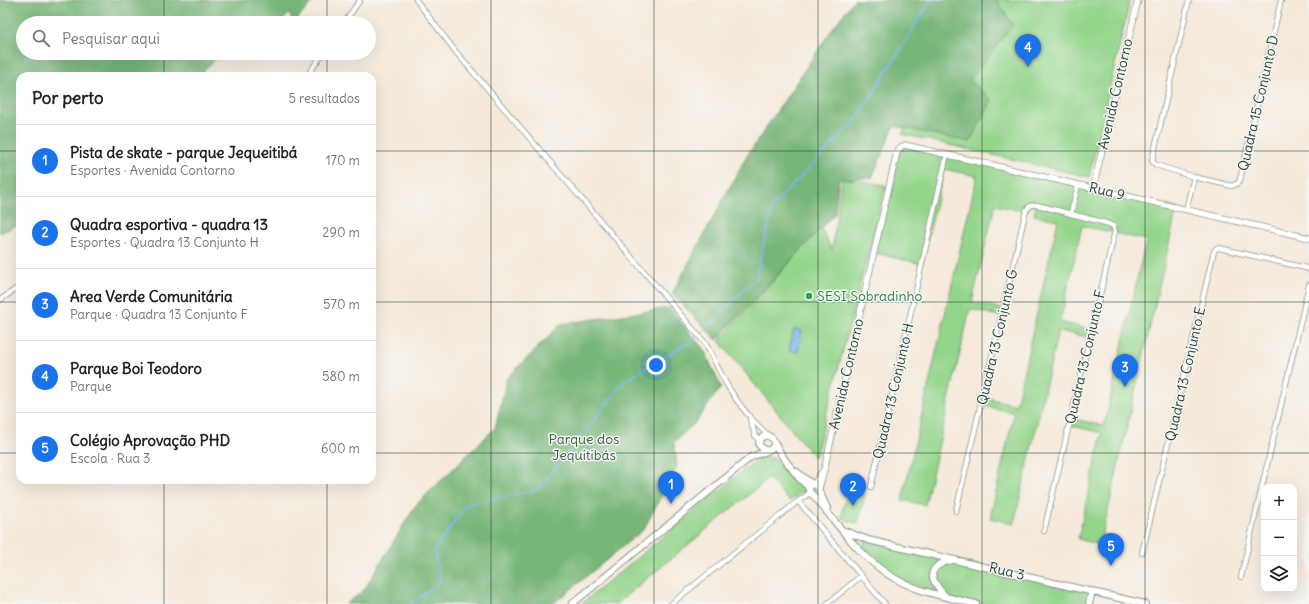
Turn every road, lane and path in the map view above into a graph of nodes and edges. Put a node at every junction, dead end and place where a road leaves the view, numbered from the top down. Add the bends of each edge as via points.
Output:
1 (360, 0) edge
2 (416, 0) edge
3 (1138, 0) edge
4 (1189, 0) edge
5 (1281, 0) edge
6 (349, 16) edge
7 (318, 60) edge
8 (310, 72) edge
9 (905, 145) joint
10 (947, 154) junction
11 (1194, 178) junction
12 (1078, 185) junction
13 (1093, 188) junction
14 (1186, 210) junction
15 (1071, 213) junction
16 (1309, 238) edge
17 (1309, 270) edge
18 (1309, 286) edge
19 (16, 289) edge
20 (0, 300) edge
21 (750, 419) junction
22 (767, 434) junction
23 (759, 442) junction
24 (774, 442) junction
25 (768, 450) junction
26 (782, 456) junction
27 (751, 457) junction
28 (871, 487) dead end
29 (814, 489) junction
30 (798, 501) junction
31 (956, 511) dead end
32 (841, 529) junction
33 (1044, 531) dead end
34 (868, 540) junction
35 (861, 552) junction
36 (1142, 554) dead end
37 (954, 559) junction
38 (861, 576) junction
39 (1241, 577) dead end
40 (1092, 591) junction
41 (945, 597) junction
42 (572, 604) edge
43 (671, 604) edge
44 (827, 604) edge
45 (885, 604) edge
46 (976, 604) edge
47 (1089, 604) edge
48 (1145, 604) edge

1 - 6 street
2 - 21 street via 461,58 705,343 727,385
3 - 13 street, Avenida Contorno
4 - 11 street, Quadra 15 Conjunto D via 1152,159 1156,165
5 - 11 street, Quadra 15 Conjunto D via 1240,180 1236,185 1229,186
7 - 8 street
9 - 10 street, Rua 9
9 - 29 street, Avenida Contorno via 901,146 896,156 825,466
10 - 12 street, Rua 9
10 - 28 street, Quadra 13 Conjunto H
11 - 14 street
12 - 13 street, Rua 9
12 - 15 street
13 - 14 street, Rua 9
14 - 16 street, Rua 9
15 - 31 street, Quadra 13 Conjunto G via 1032,205 1026,212
15 - 33 street, Quadra 13 Conjunto F via 1106,223 1113,226 1114,231
17 - 36 street, Quadra 13 Conjunto E via 1219,248 1214,251
18 - 39 street
19 - 20 street
21 - 22 street
21 - 23 street
22 - 23 main road
22 - 24 main road
23 - 25 main road via 760,447
23 - 27 main road
24 - 25 main road via 773,447
24 - 26 main road
25 - 26 main road
25 - 27 main road
26 - 29 main road
27 - 42 main road
29 - 30 street
29 - 32 main road
30 - 38 street
30 - 43 street
32 - 34 main road, Rua 3
32 - 35 main road
34 - 35 main road via 862,546
34 - 37 main road, Rua 3
35 - 41 main road via 888,574
37 - 40 main road, Rua 3
37 - 41 main road via 940,564 932,572 935,584
38 - 44 street
38 - 45 street
40 - 47 main road
40 - 48 main road, Rua 3
41 - 46 main road

